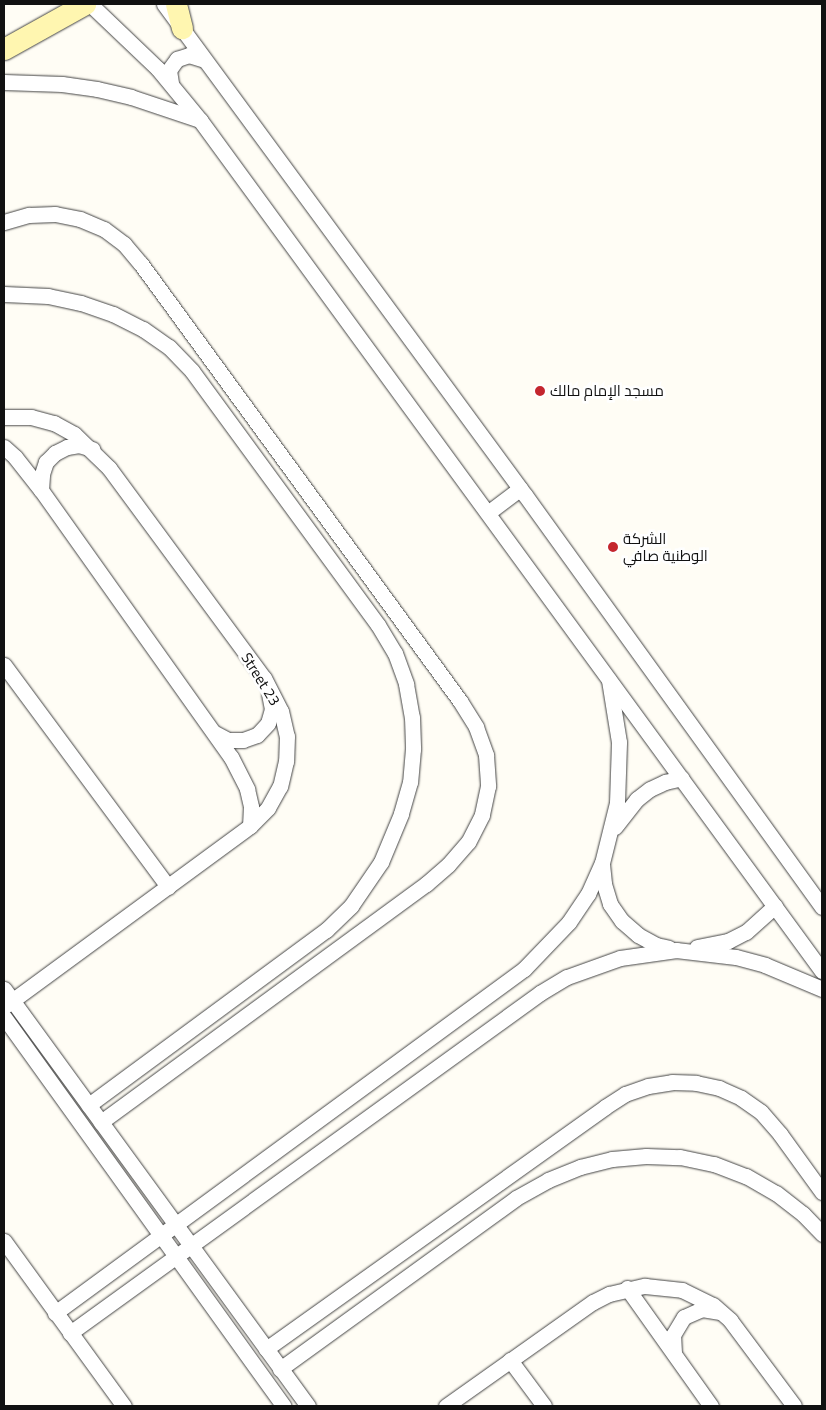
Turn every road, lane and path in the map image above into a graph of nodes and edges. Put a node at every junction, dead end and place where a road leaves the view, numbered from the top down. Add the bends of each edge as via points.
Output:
1 (81, 4) edge
2 (85, 4) edge
3 (90, 4) edge
4 (164, 4) edge
5 (176, 4) edge
6 (182, 28) junction
7 (4, 49) edge
8 (204, 60) junction
9 (4, 82) edge
10 (171, 83) junction
11 (200, 120) junction
12 (4, 222) edge
13 (4, 294) edge
14 (4, 417) edge
15 (4, 447) edge
16 (92, 449) junction
17 (303, 486) junction
18 (520, 489) junction
19 (41, 490) junction
20 (287, 499) junction
21 (489, 512) junction
22 (4, 665) edge
23 (608, 676) junction
24 (264, 678) junction
25 (215, 733) junction
26 (682, 778) junction
27 (250, 826) junction
28 (611, 834) junction
29 (602, 863) junction
30 (168, 887) junction
31 (775, 906) junction
32 (822, 907) edge
33 (676, 950) junction
34 (822, 970) edge
35 (822, 989) edge
36 (7, 999) edge
37 (4, 1018) edge
38 (89, 1105) junction
39 (101, 1122) junction
40 (822, 1192) edge
41 (175, 1224) junction
42 (822, 1234) edge
43 (160, 1235) junction
44 (4, 1241) edge
45 (190, 1245) junction
46 (176, 1256) junction
47 (627, 1288) junction
48 (55, 1312) junction
49 (730, 1320) junction
50 (70, 1333) junction
51 (266, 1349) junction
52 (675, 1355) junction
53 (510, 1360) junction
54 (280, 1369) junction
55 (124, 1406) edge
56 (284, 1406) edge
57 (308, 1406) edge
58 (446, 1406) edge
59 (544, 1406) edge
60 (712, 1406) edge
61 (794, 1406) edge

1 - 2 street
2 - 3 street
2 - 7 street
3 - 10 street
4 - 6 street
5 - 6 street
6 - 8 street
8 - 10 street via 189,55 176,59 170,70
8 - 18 street
9 - 11 street via 97,89 140,99
10 - 11 street
11 - 21 street
12 - 17 street via 29,215 55,214 80,219 124,244
13 - 20 street via 48,296 81,303 143,329 192,371
14 - 16 street, Street 23 via 31,417 54,423
15 - 19 street
16 - 19 street via 73,446 55,453 46,462
16 - 24 street, Street 23
17 - 20 street
17 - 39 street via 476,727 486,756 488,786 482,815 468,842 426,884
18 - 21 street
18 - 32 street
19 - 25 street
20 - 38 street via 395,653 406,684 412,716 410,782 402,814 366,885 326,930
21 - 23 street
22 - 30 street
23 - 26 street
23 - 28 street via 620,765
24 - 25 street via 272,709 268,723 257,735 243,740 228,740
24 - 27 street, Street 23 via 281,711 287,736 286,761 280,786 268,808
25 - 27 street via 242,774 251,808
26 - 28 street via 665,782 637,799
26 - 31 street
27 - 30 street, Street 23
28 - 29 street
29 - 33 street via 610,904 622,921 656,945
29 - 41 street via 588,894 569,922 524,969
30 - 36 street, Street 23
31 - 33 street via 762,920 728,941
31 - 34 street
33 - 35 street via 736,957 765,965
33 - 45 street via 620,958 593,966 540,993
36 - 38 street
37 - 43 street
38 - 39 street
39 - 41 street
40 - 51 street via 780,1134 761,1112 741,1098 696,1082 648,1086 625,1094 605,1107
41 - 43 street
41 - 45 street
42 - 54 street via 776,1193 746,1176 714,1164 680,1157 612,1159 548,1180 516,1198
43 - 46 street
43 - 48 street
44 - 48 street
45 - 46 street
45 - 51 street
46 - 50 street
46 - 56 street
47 - 49 street via 645,1286 682,1290 713,1305
47 - 52 street
47 - 53 street via 577,1312
48 - 50 street
49 - 52 street via 722,1314 702,1309 684,1317 673,1335
49 - 61 street
50 - 55 street
51 - 54 street
52 - 60 street
53 - 58 street
53 - 59 street
54 - 57 street

